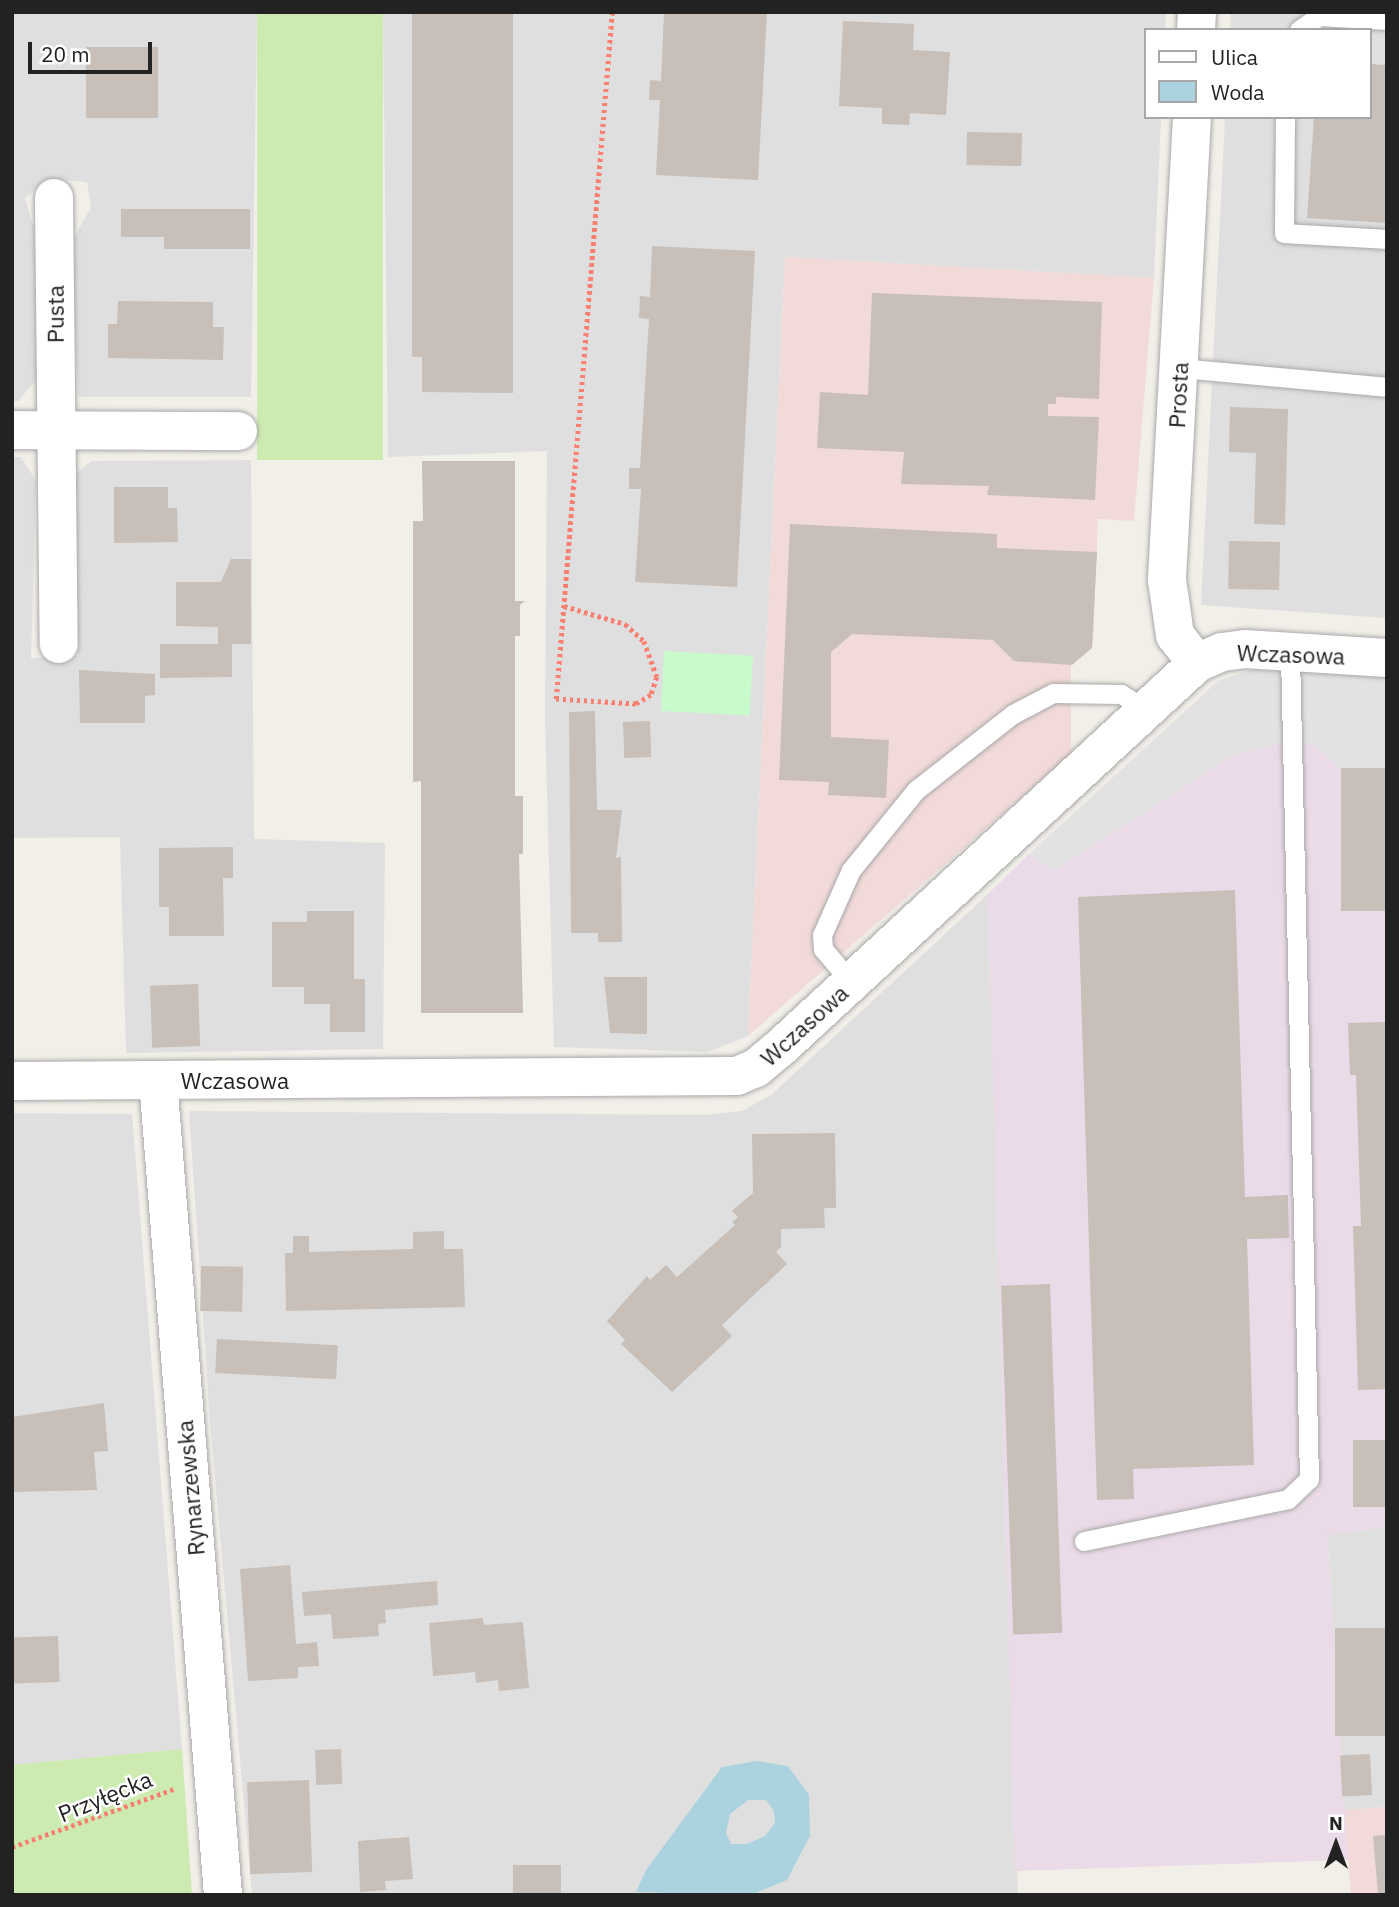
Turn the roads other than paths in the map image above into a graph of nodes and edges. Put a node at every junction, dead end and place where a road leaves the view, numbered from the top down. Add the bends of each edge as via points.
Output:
1 (1387, 20) edge
2 (1302, 28) edge
3 (1192, 119) edge
4 (1286, 119) edge
5 (54, 198) dead end
6 (1387, 239) edge
7 (1180, 368) junction
8 (1387, 387) edge
9 (12, 430) edge
10 (55, 430) junction
11 (238, 431) dead end
12 (59, 645) dead end
13 (1290, 652) junction
14 (1387, 658) edge
15 (1197, 663) junction
16 (1147, 710) junction
17 (852, 982) junction
18 (158, 1080) junction
19 (12, 1081) edge
20 (1084, 1541) dead end
21 (223, 1895) edge

1 - 2 lane via 1319,16
3 - 7 street, Prosta
4 - 6 lane via 1284,233
5 - 10 street, Pusta
7 - 8 lane
7 - 15 street, Prosta via 1168,602 1174,635
9 - 10 street
10 - 11 street
10 - 12 street, Pusta
13 - 14 street, Wczasowa
13 - 15 street, Wczasowa via 1245,649 1222,652
13 - 20 lane via 1309,1479 1288,1499
15 - 16 street, Wczasowa
16 - 17 street, Wczasowa
16 - 17 lane via 1121,694 1054,693 1013,714 916,790 852,870 822,935 822,949
17 - 18 street, Wczasowa via 756,1068 737,1076
18 - 19 street, Wczasowa
18 - 21 street, Rynarzewska

